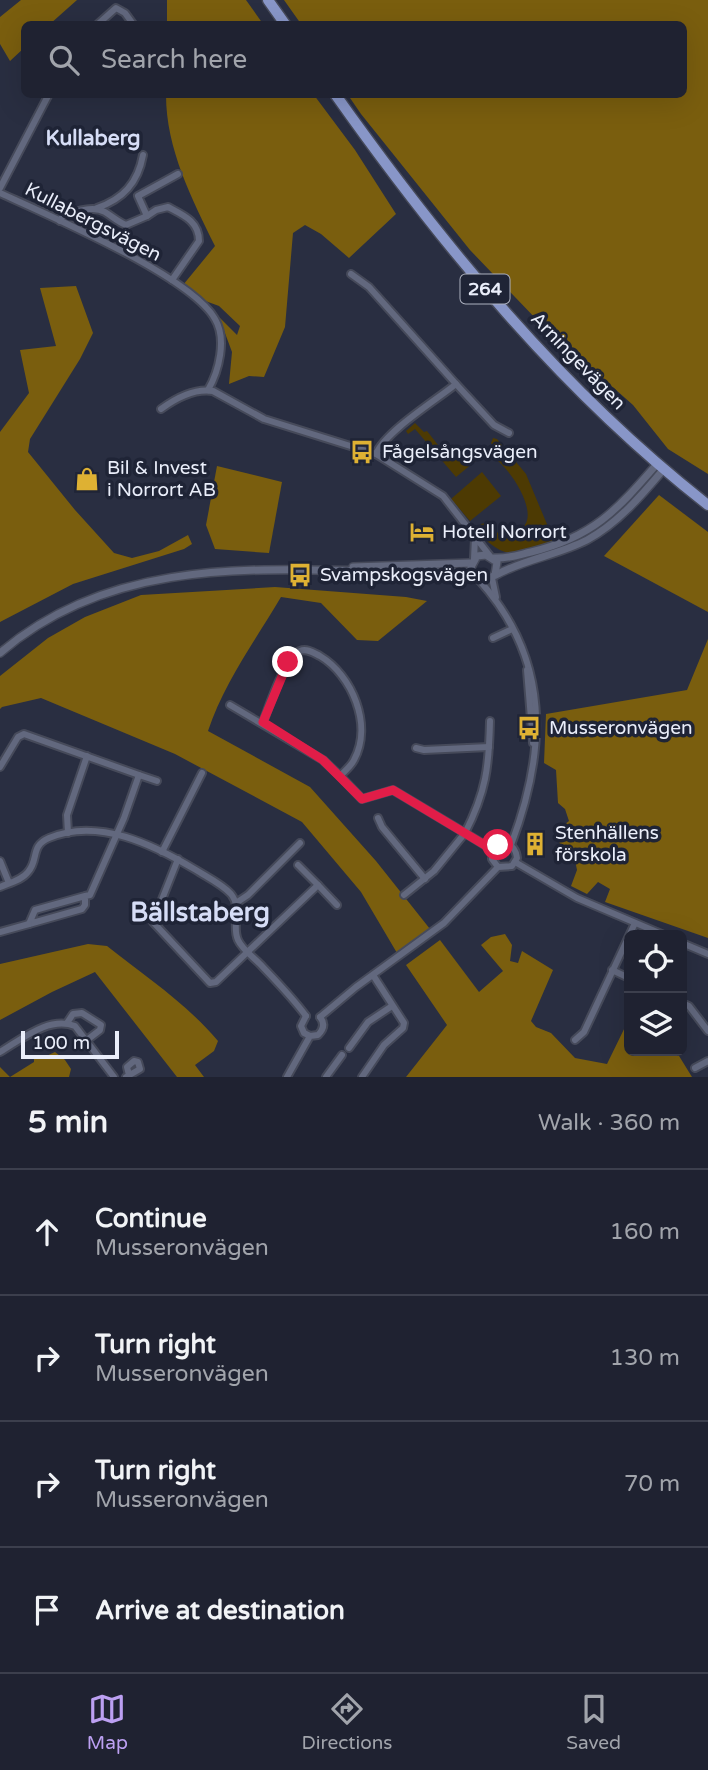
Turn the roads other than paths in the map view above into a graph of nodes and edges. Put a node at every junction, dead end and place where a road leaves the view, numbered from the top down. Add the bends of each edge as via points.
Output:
1 (268, 0) edge
2 (101, 21) edge
3 (131, 21) edge
4 (283, 21) edge
5 (47, 98) edge
6 (338, 98) edge
7 (143, 155) dead end
8 (178, 174) dead end
9 (0, 191) edge
10 (92, 209) junction
11 (147, 216) junction
12 (60, 221) junction
13 (351, 274) dead end
14 (172, 280) junction
15 (457, 384) junction
16 (208, 390) junction
17 (162, 409) dead end
18 (509, 433) dead end
19 (376, 454) junction
20 (660, 467) junction
21 (708, 505) edge
22 (475, 538) junction
23 (544, 553) junction
24 (492, 557) junction
25 (473, 561) junction
26 (330, 569) junction
27 (494, 577) junction
28 (477, 579) junction
29 (497, 603) junction
30 (512, 629) junction
31 (493, 638) dead end
32 (0, 653) edge
33 (230, 705) dead end
34 (490, 721) dead end
35 (263, 722) junction
36 (489, 747) junction
37 (416, 748) dead end
38 (87, 756) junction
39 (0, 767) edge
40 (202, 773) dead end
41 (139, 775) junction
42 (340, 776) junction
43 (157, 781) dead end
44 (378, 818) dead end
45 (68, 833) junction
46 (465, 833) junction
47 (117, 834) junction
48 (300, 844) dead end
49 (511, 845) junction
50 (493, 850) junction
51 (162, 852) junction
52 (178, 859) junction
53 (0, 861) edge
54 (515, 862) junction
55 (298, 865) dead end
56 (498, 867) junction
57 (425, 879) junction
58 (9, 883) junction
59 (318, 885) junction
60 (0, 887) edge
61 (404, 895) dead end
62 (85, 896) junction
63 (236, 903) junction
64 (337, 905) dead end
65 (635, 923) junction
66 (29, 924) junction
67 (652, 930) edge
68 (0, 932) edge
69 (687, 945) edge
70 (248, 951) junction
71 (708, 954) edge
72 (612, 970) junction
73 (373, 975) junction
74 (624, 976) edge
75 (687, 1005) edge
76 (391, 1006) junction
77 (306, 1016) junction
78 (320, 1017) junction
79 (67, 1023) junction
80 (708, 1031) edge
81 (310, 1036) junction
82 (88, 1040) junction
83 (575, 1040) dead end
84 (349, 1048) dead end
85 (0, 1052) edge
86 (342, 1055) dead end
87 (708, 1061) edge
88 (695, 1068) dead end
89 (114, 1077) edge
90 (287, 1077) edge
91 (326, 1077) edge
92 (362, 1077) edge

1 - 4 main road
2 - 3 street via 116,8
5 - 9 street
6 - 20 main road, Arningevägen / 264 via 486,290
7 - 10 street via 133,184 115,201
8 - 11 street via 138,196
9 - 12 street, Kullabergsvägen
10 - 11 street via 103,210 126,225
10 - 12 street via 64,215
11 - 14 street via 168,207 192,221 200,235
12 - 14 street, Kullabergsvägen
13 - 15 street via 369,287
14 - 16 street, Kullabergsvägen via 205,306 221,335 217,375
15 - 18 street via 494,425
15 - 19 street via 393,433
16 - 17 street via 179,396
16 - 19 street via 264,419
19 - 22 street via 443,496
20 - 21 main road, Arningevägen / 264
20 - 23 street via 604,520 569,544
22 - 24 street
22 - 25 street
23 - 24 street
23 - 27 street
24 - 25 street via 481,555
24 - 27 street via 498,566
25 - 26 street
25 - 28 street via 471,573
26 - 28 street via 467,572
26 - 32 street via 211,571 154,579 91,599 31,630
27 - 28 street
27 - 29 street
28 - 29 street
29 - 30 street
30 - 31 street
30 - 49 street via 533,680 538,736 525,808
33 - 35 street
34 - 36 street
35 - 42 street
35 - 42 street via 288,662 299,651 308,650 337,668 359,709 361,724 358,751
36 - 37 street
36 - 46 street via 482,792
38 - 39 street via 24,734
38 - 41 street
38 - 45 street via 66,815
40 - 51 street
41 - 43 street
41 - 47 street
42 - 46 street via 362,799 393,790
44 - 57 street
45 - 47 street
45 - 58 street via 47,838 35,850 28,873
46 - 50 street
46 - 57 street
47 - 51 street
47 - 62 street via 90,895
48 - 63 street
49 - 50 street
49 - 54 street via 517,853
50 - 56 street
51 - 52 street
52 - 63 street via 230,894
52 - 70 street via 153,919 155,925 210,983
53 - 58 street
54 - 56 street via 508,868
54 - 65 street via 577,898
55 - 59 street
56 - 73 street via 444,923
57 - 61 street
58 - 60 street
59 - 64 street
59 - 70 street
62 - 66 street via 35,910
62 - 66 street via 82,909
63 - 70 street via 237,937
65 - 67 street
65 - 72 street
66 - 68 street
69 - 71 street
70 - 77 street
72 - 74 street
72 - 83 street via 584,1032
73 - 76 street
73 - 78 street
75 - 80 street
76 - 84 street via 368,1022
76 - 92 street via 404,1023 402,1028
77 - 78 street
77 - 81 street via 301,1026
78 - 81 street via 323,1029
79 - 82 street
79 - 82 street via 73,1014 82,1013 101,1026
79 - 85 street via 55,1023
81 - 90 street
82 - 89 street
86 - 91 street
87 - 88 street

